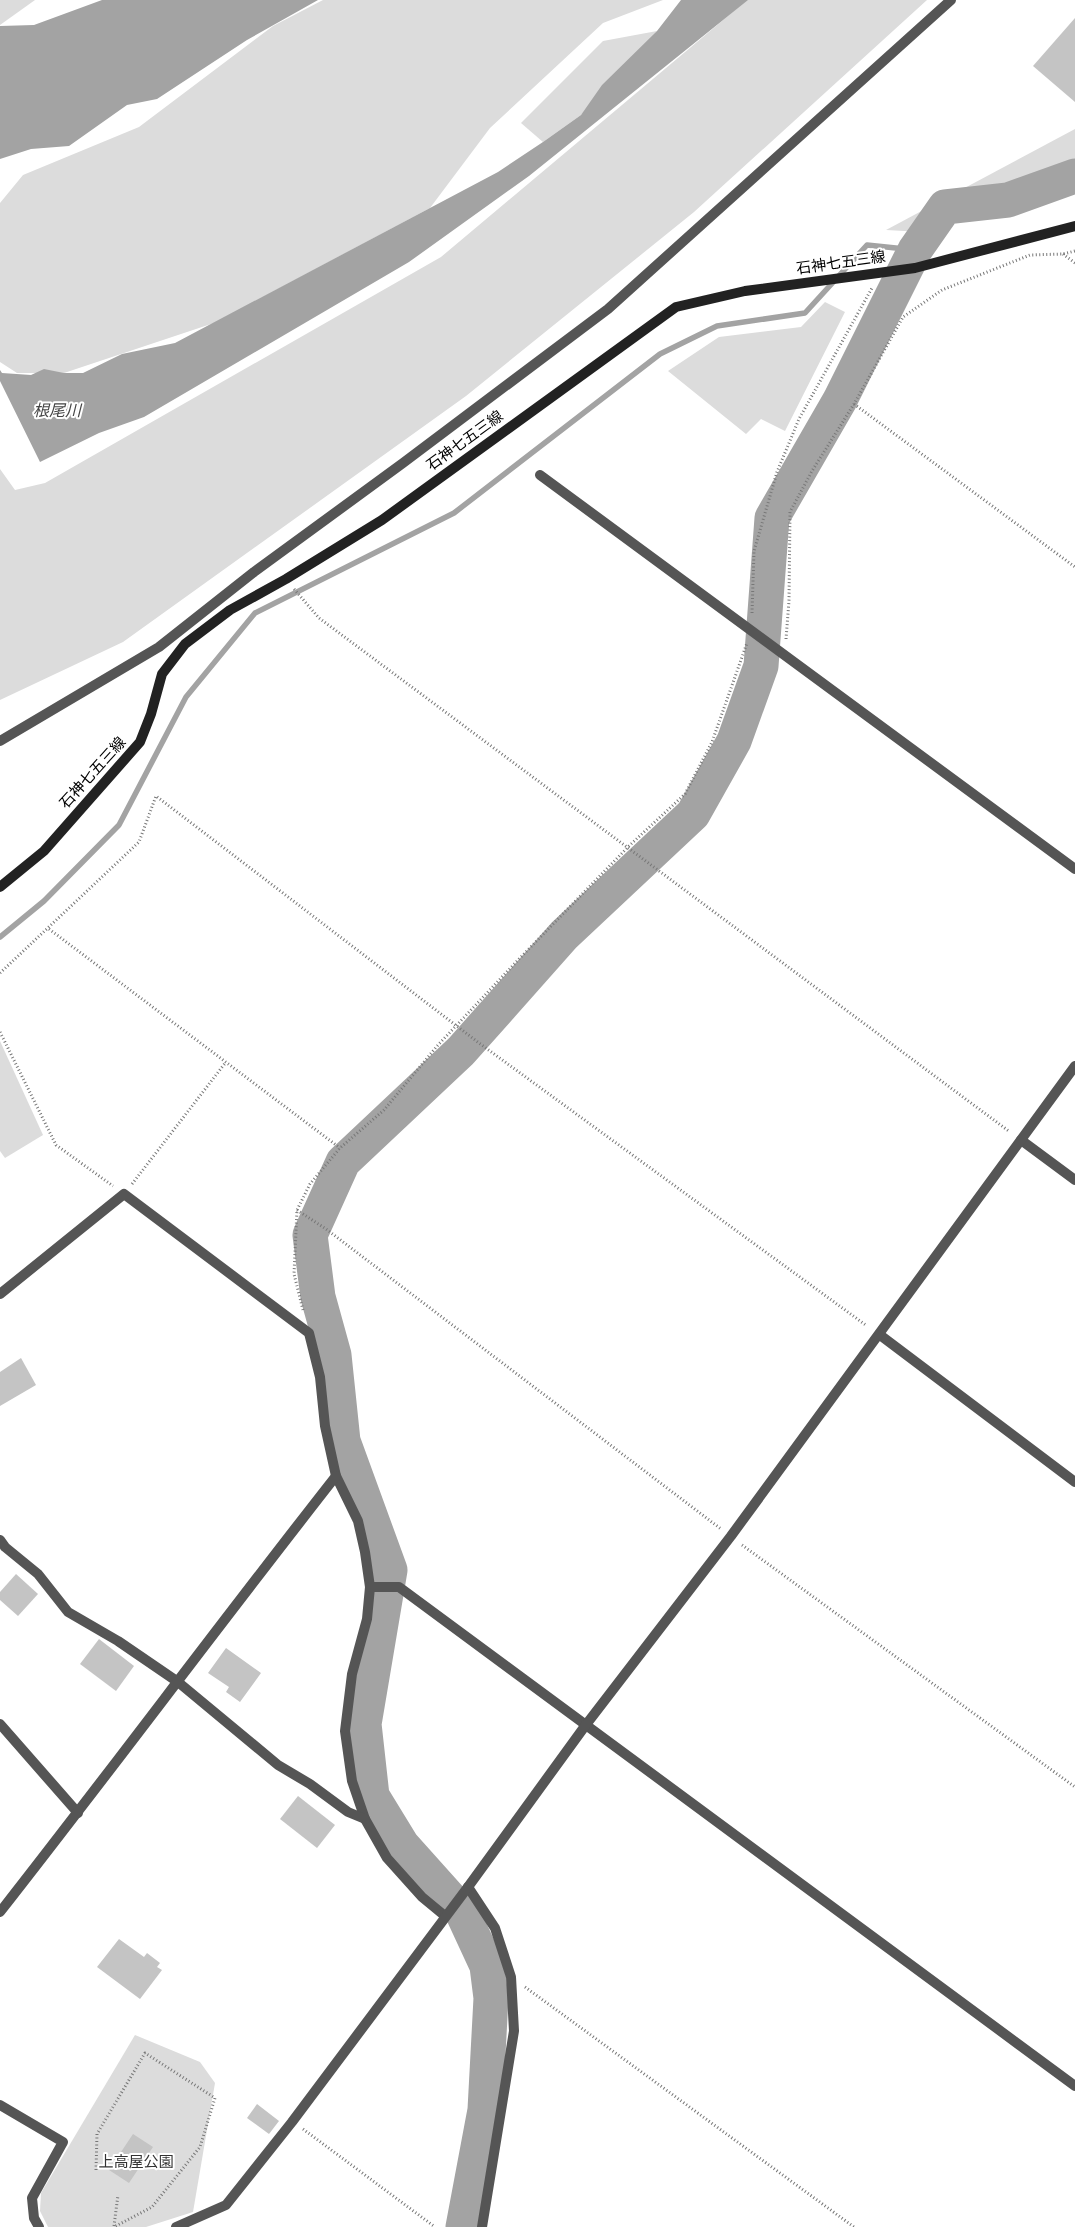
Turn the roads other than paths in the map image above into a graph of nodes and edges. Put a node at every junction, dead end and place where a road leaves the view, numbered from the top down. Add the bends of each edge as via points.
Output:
1 (951, 0) edge
2 (1075, 226) edge
3 (540, 475) dead end
4 (0, 741) edge
5 (1075, 869) edge
6 (0, 888) edge
7 (1075, 1066) edge
8 (1021, 1140) junction
9 (1075, 1180) edge
10 (0, 1294) edge
11 (880, 1335) junction
12 (336, 1476) junction
13 (1075, 1482) edge
14 (0, 1540) edge
15 (373, 1587) junction
16 (178, 1682) junction
17 (0, 1724) edge
18 (585, 1726) junction
19 (78, 1813) junction
20 (365, 1819) junction
21 (468, 1887) junction
22 (0, 1912) edge
23 (445, 1916) junction
24 (1075, 2086) edge
25 (0, 2105) edge
26 (39, 2227) edge
27 (176, 2227) edge
28 (482, 2227) edge

1 - 4 street via 608,308 254,572 159,647
2 - 6 main road, 石神七五三線 via 916,268 745,291 676,307 382,520 230,610 185,644 162,674 140,742 44,851
3 - 5 street
7 - 8 street
8 - 9 street
8 - 11 street
10 - 12 street via 124,1194 309,1333 320,1377 325,1426
11 - 13 street
11 - 18 street
12 - 15 street via 358,1521
12 - 16 street
14 - 16 street via 4,1547 38,1574 68,1612
15 - 18 street via 399,1587
15 - 20 street via 352,1674 345,1731 352,1781
16 - 19 street
16 - 20 street via 278,1765 348,1812
17 - 19 street
18 - 21 street
18 - 24 street
19 - 22 street
20 - 23 street via 387,1858 422,1897
21 - 23 street
21 - 28 street via 495,1928 511,1977 514,2031
23 - 27 street via 226,2205
25 - 26 street via 63,2142 32,2198 34,2218

